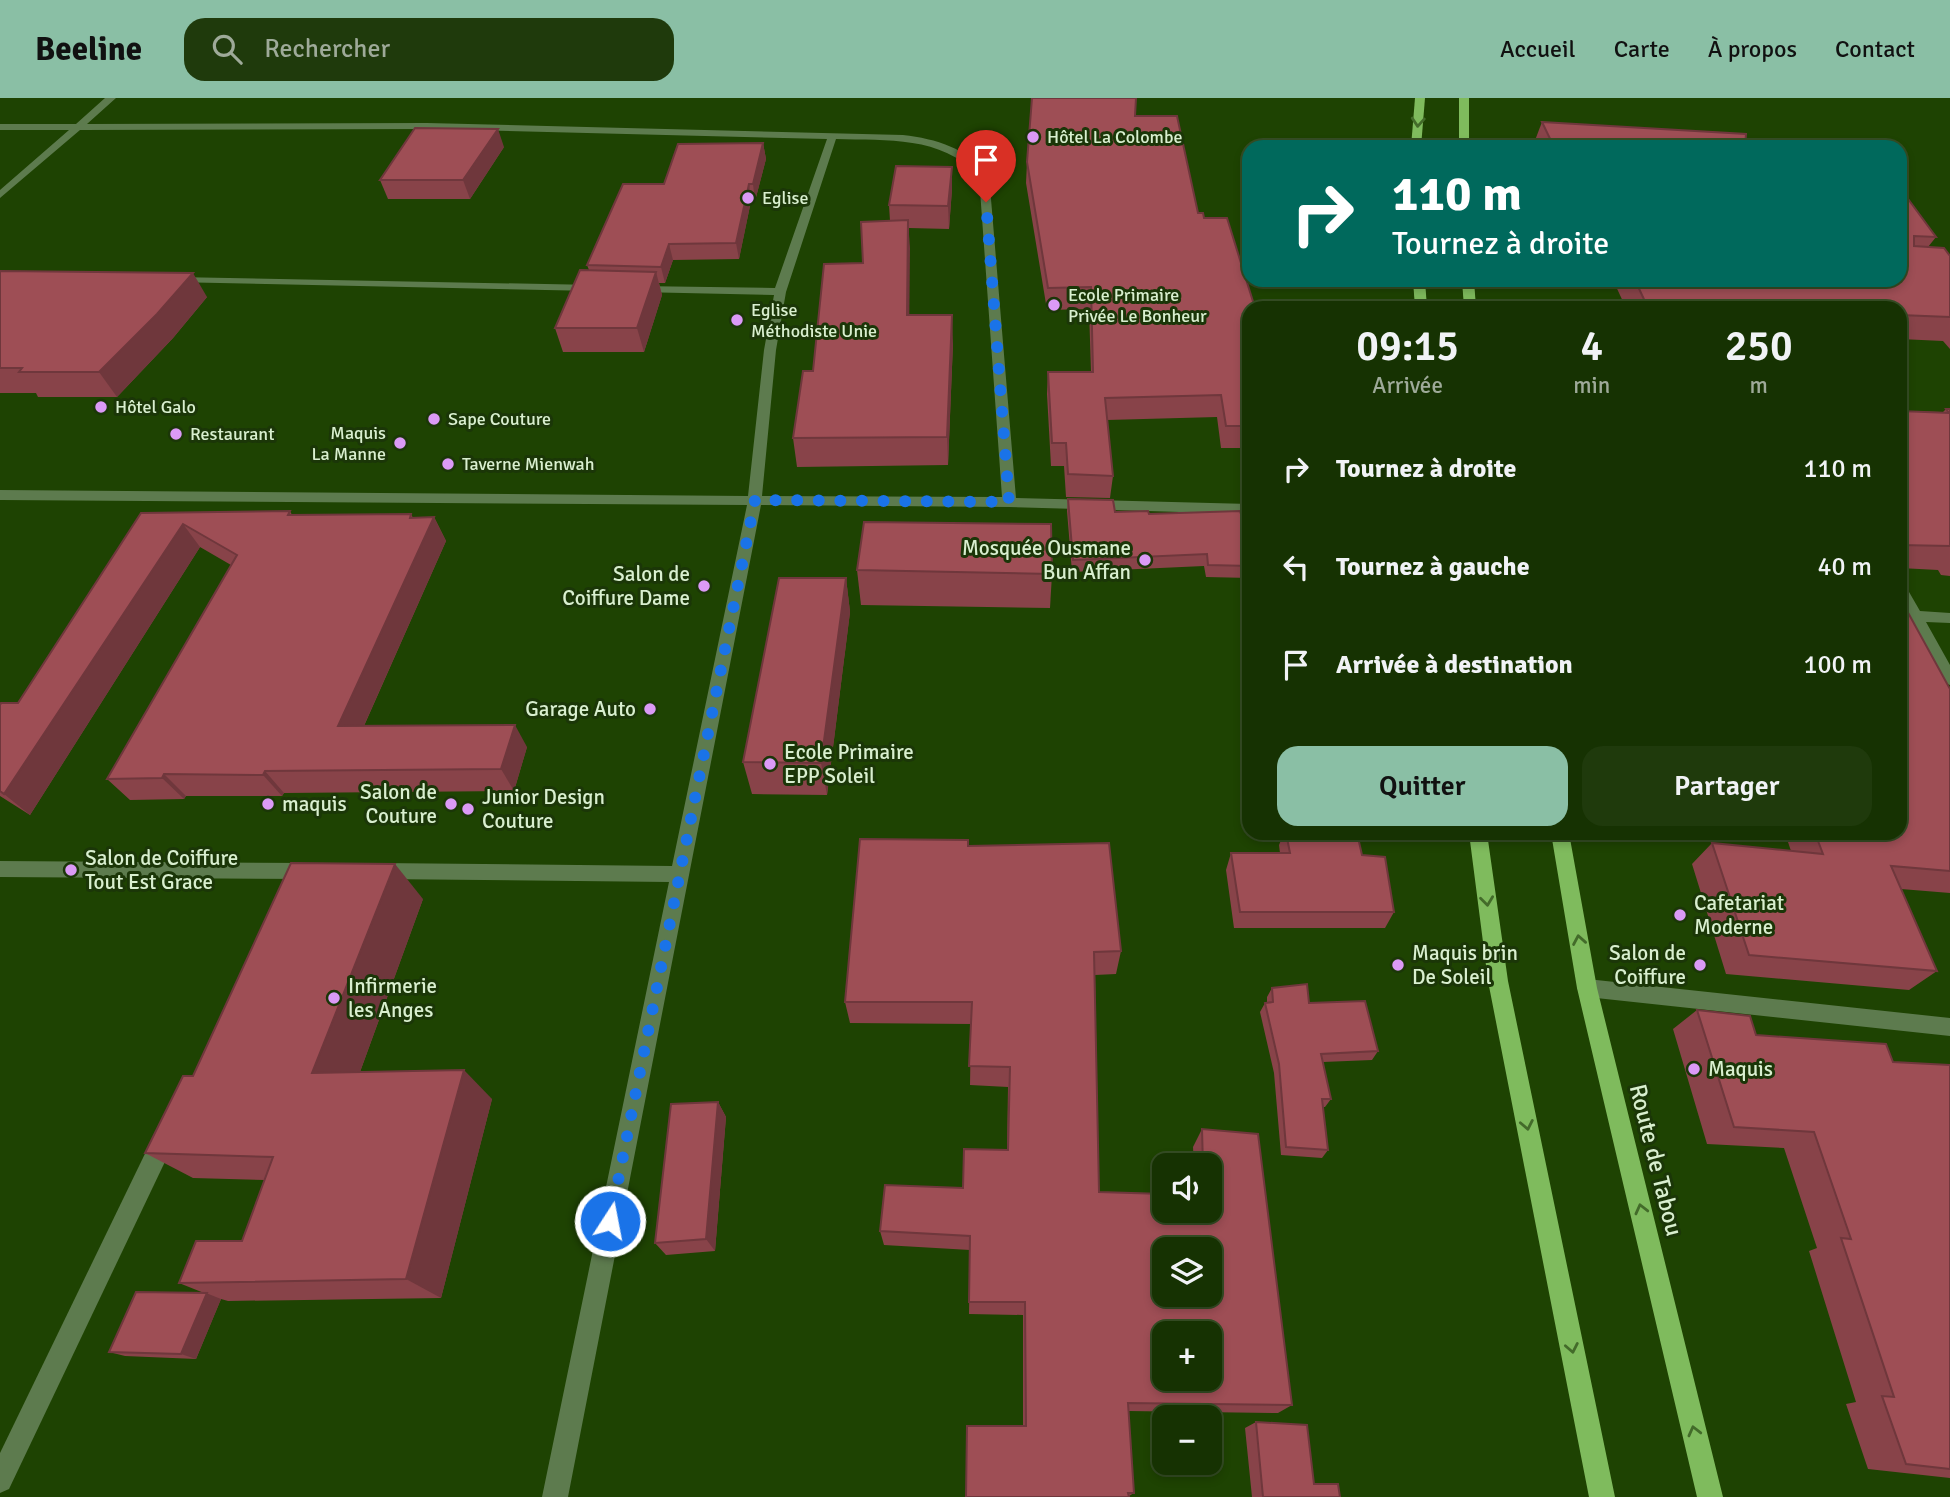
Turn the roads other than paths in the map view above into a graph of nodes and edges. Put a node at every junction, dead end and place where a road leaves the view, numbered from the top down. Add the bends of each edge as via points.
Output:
1 (110, 98) edge
2 (1420, 98) edge
3 (1464, 98) edge
4 (0, 127) edge
5 (77, 127) junction
6 (832, 138) junction
7 (1417, 140) edge
8 (1464, 140) edge
9 (0, 195) edge
10 (167, 280) edge
11 (613, 289) edge
12 (627, 289) edge
13 (780, 292) junction
14 (0, 495) edge
15 (755, 500) junction
16 (1009, 502) junction
17 (1242, 509) edge
18 (1908, 615) edge
19 (1950, 618) edge
20 (1950, 679) edge
21 (1479, 840) edge
22 (1561, 840) edge
23 (0, 869) edge
24 (292, 871) junction
25 (334, 871) edge
26 (361, 871) edge
27 (678, 874) junction
28 (281, 896) edge
29 (1587, 988) junction
30 (1950, 1027) edge
31 (173, 1119) edge
32 (0, 1480) edge
33 (555, 1497) edge
34 (1602, 1497) edge
35 (1710, 1497) edge

1 - 5 street
2 -> 7 main road
3 - 8 main road
4 - 5 street
5 - 6 street via 427,126
5 - 9 street
6 - 13 street
6 - 16 street via 931,141 953,148 984,175
10 - 11 street
12 - 13 street
13 - 15 street
14 - 15 street
15 - 16 street
15 - 27 street
16 - 17 street
18 - 19 street
18 - 20 street
21 -> 34 main road via 1498,981
29 -> 22 main road, Route de Tabou
23 - 24 street
24 - 25 street
24 - 28 street
26 - 27 street
27 - 33 street
29 - 30 street
35 -> 29 main road, Route de Tabou
31 - 32 street

